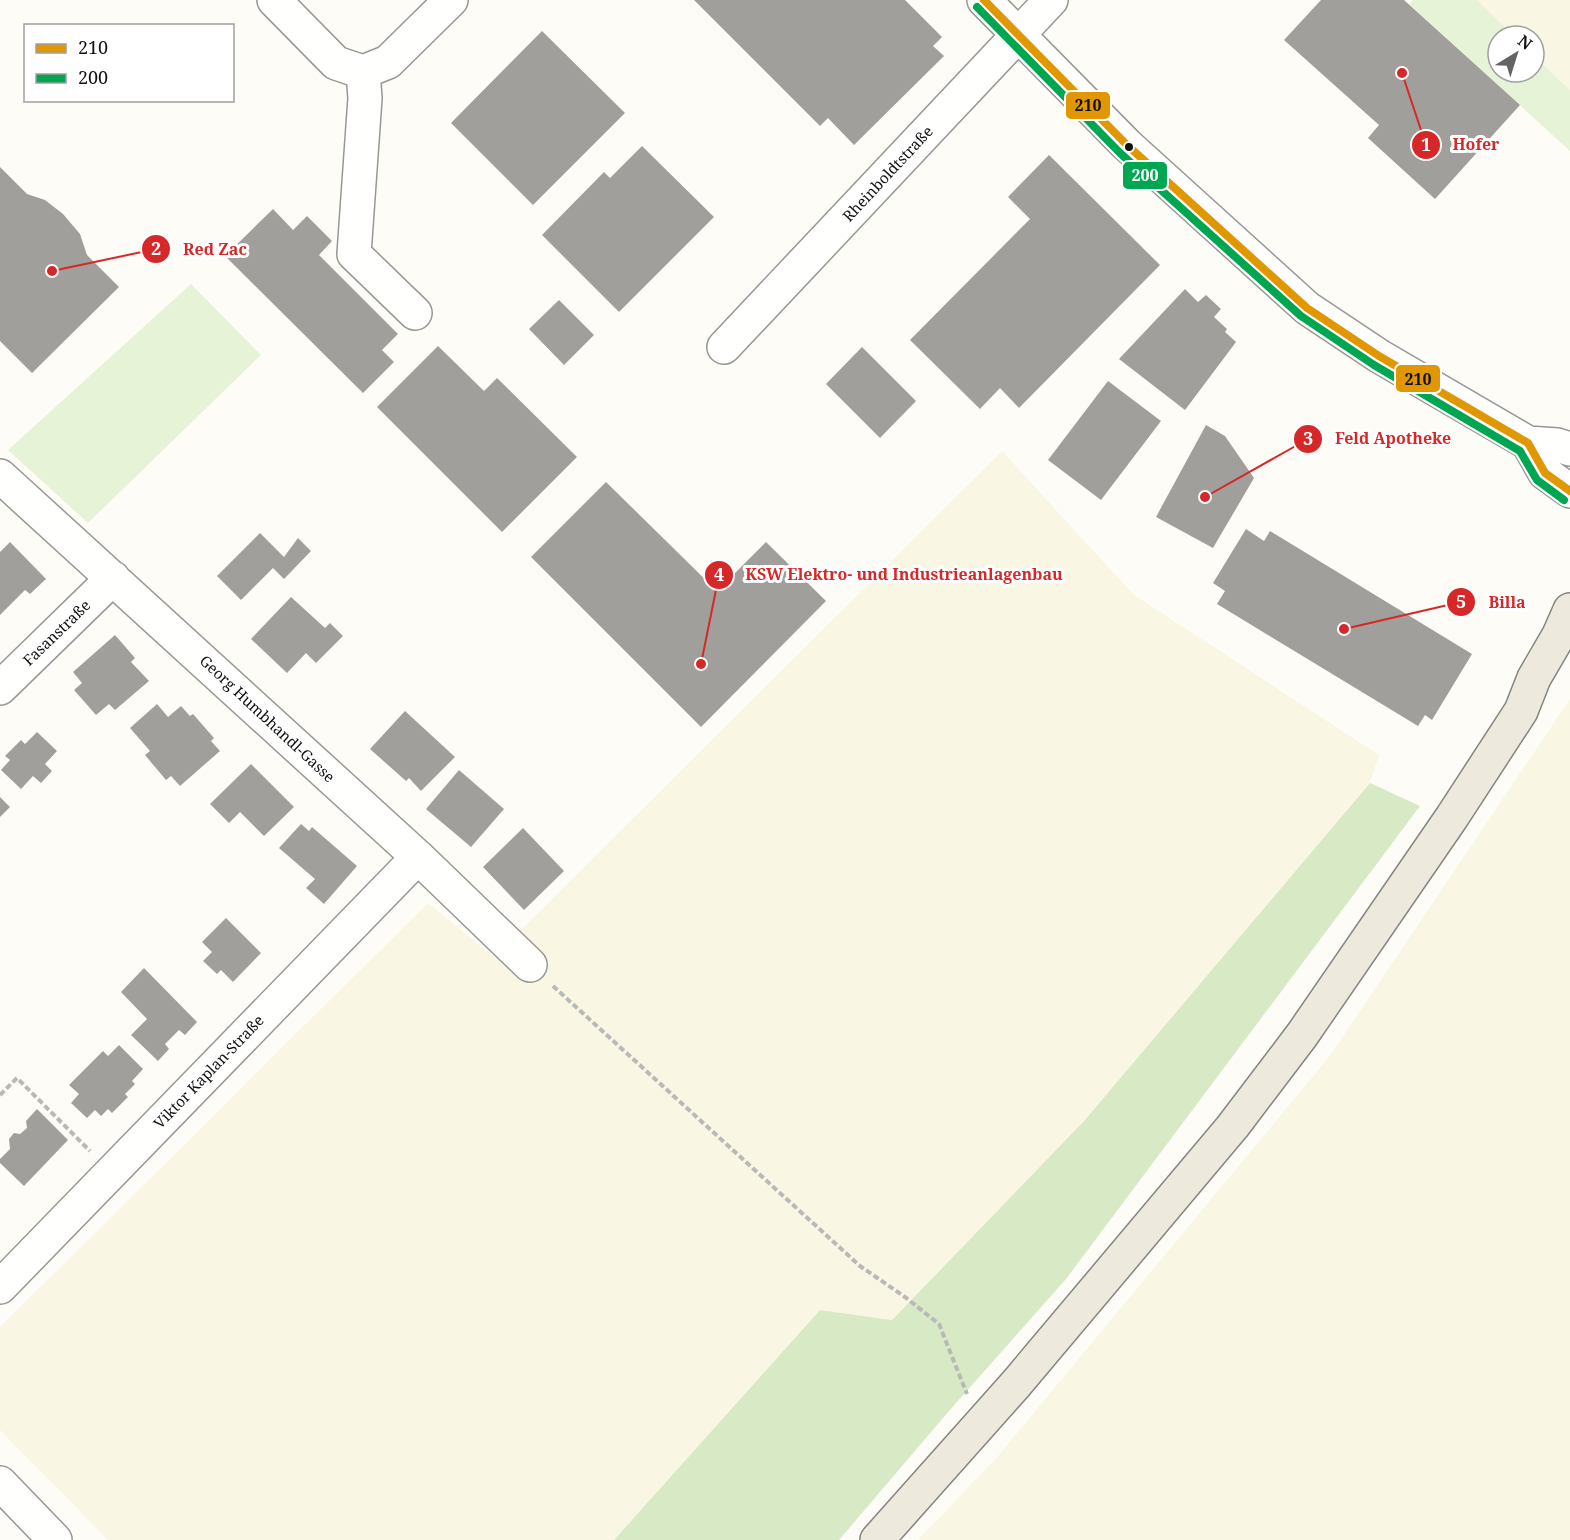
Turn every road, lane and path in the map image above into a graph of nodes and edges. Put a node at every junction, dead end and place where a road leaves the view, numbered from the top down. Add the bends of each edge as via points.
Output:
1 (274, 0) edge
2 (451, 0) edge
3 (984, 0) edge
4 (1051, 0) edge
5 (1019, 34) junction
6 (363, 72) junction
7 (415, 313) dead end
8 (724, 347) dead end
9 (1528, 443) junction
10 (1570, 449) edge
11 (0, 476) edge
12 (1570, 491) edge
13 (113, 578) junction
14 (1570, 610) edge
15 (1570, 648) edge
16 (0, 688) edge
17 (1521, 711) junction
18 (418, 857) junction
19 (530, 965) joint
20 (0, 1095) edge
21 (111, 1173) junction
22 (0, 1287) edge
23 (985, 1419) junction
24 (0, 1483) edge
25 (56, 1540) edge
26 (877, 1540) edge

1 - 6 street via 336,63
2 - 6 street via 388,62
3 - 5 street
4 - 5 street, Rheinboldtstraße
5 - 8 street, Rheinboldtstraße
5 - 9 street via 1127,145 1307,308 1379,356
6 - 7 street via 366,98 354,254
9 - 10 street
9 - 12 street via 1545,473
11 - 13 street, Georg Humbhandl-Gasse
13 - 16 street, Fasanstraße
13 - 18 street, Georg Humbhandl-Gasse
14 - 17 main road
15 - 17 main road via 1545,687
17 - 23 main road via 1295,1044 1233,1126
18 - 19 street, Georg Humbhandl-Gasse
18 - 21 street, Viktor Kaplan-Straße
19 - 23 path via 860,1266 939,1324 965,1391
20 - 21 path via 17,1078
21 - 22 street, Viktor Kaplan-Straße
23 - 26 main road
24 - 25 street

